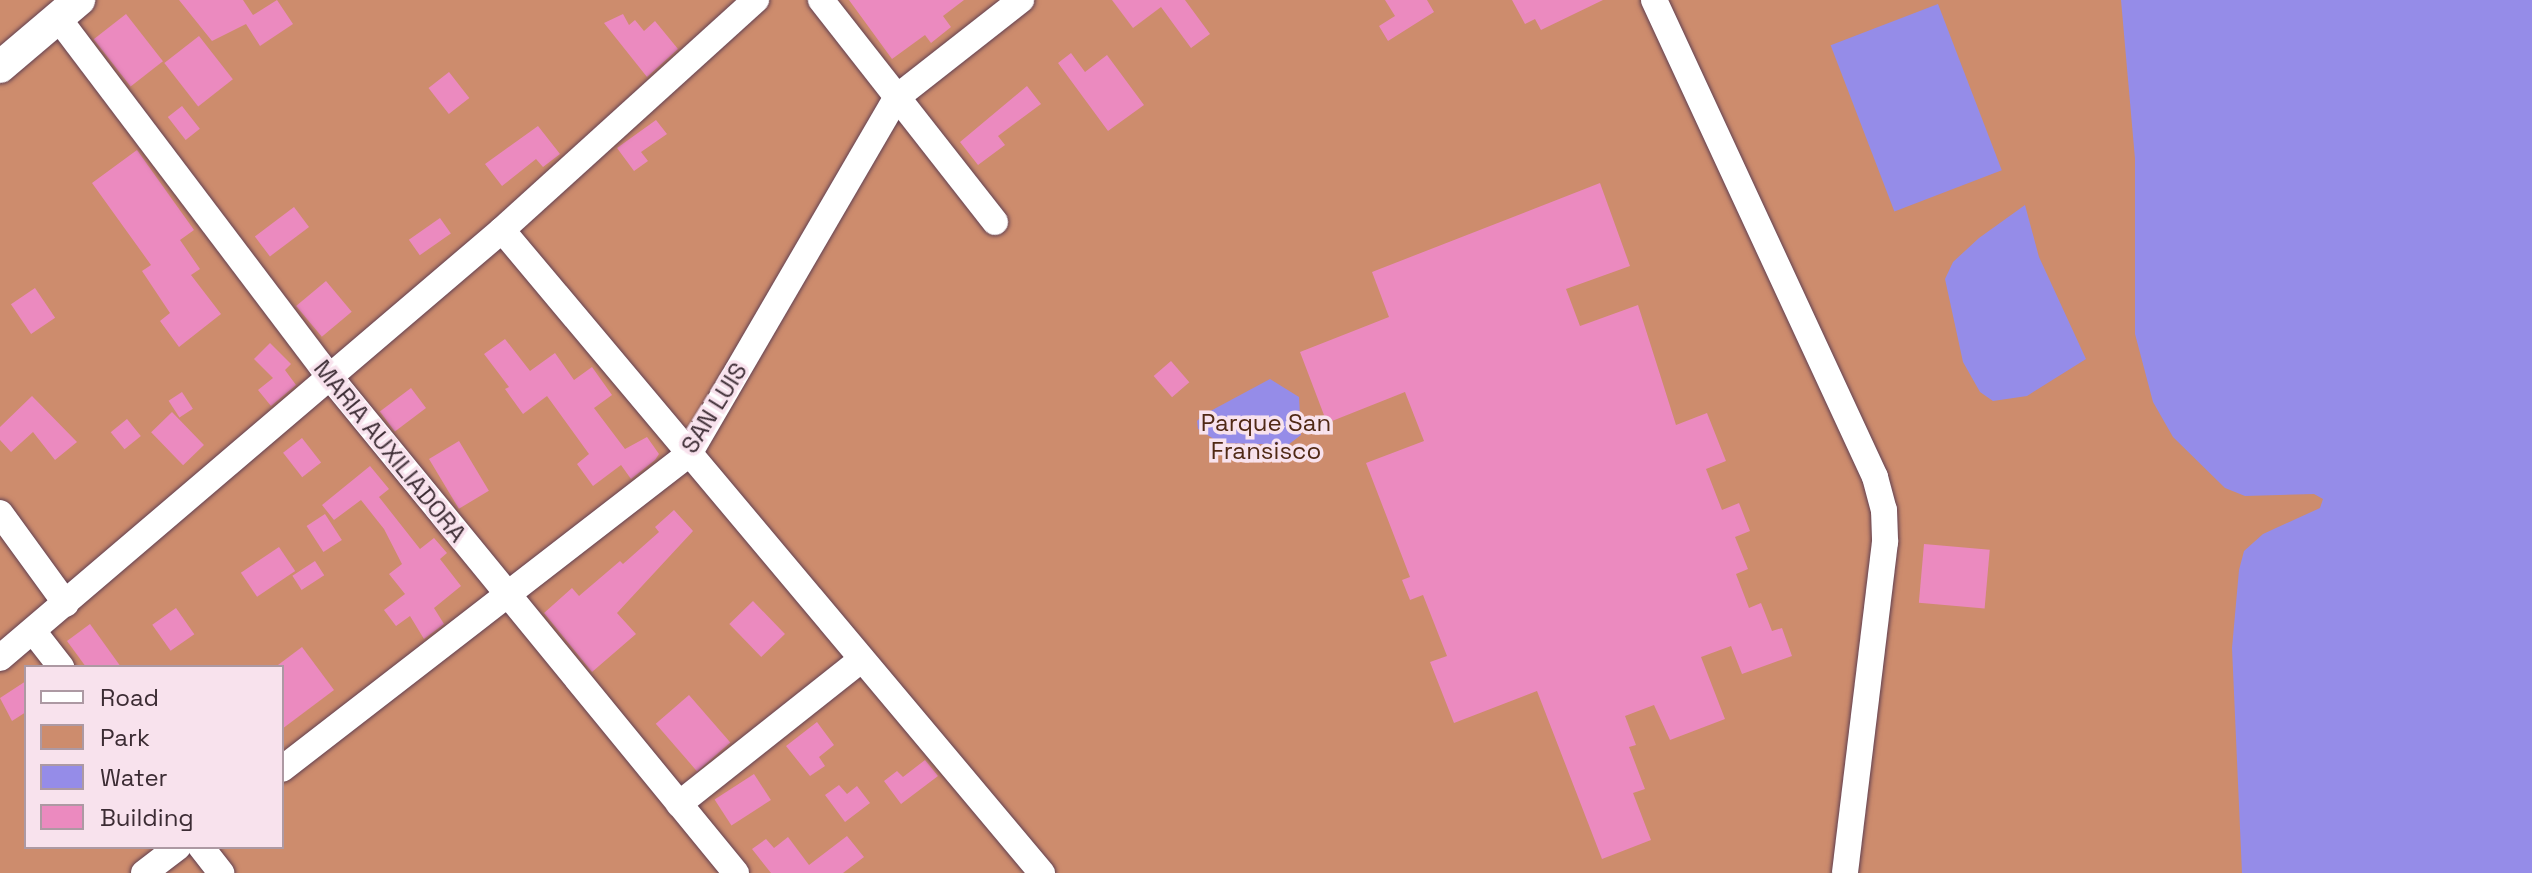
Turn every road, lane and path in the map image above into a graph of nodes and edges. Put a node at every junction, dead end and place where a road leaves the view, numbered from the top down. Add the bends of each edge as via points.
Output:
1 (756, 0) edge
2 (1021, 0) edge
3 (1654, 0) edge
4 (827, 8) edge
5 (69, 9) edge
6 (0, 67) edge
7 (896, 98) junction
8 (995, 222) dead end
9 (502, 230) junction
10 (330, 377) junction
11 (689, 454) junction
12 (0, 513) edge
13 (508, 598) junction
14 (66, 604) junction
15 (33, 631) junction
16 (0, 658) edge
17 (862, 659) junction
18 (59, 665) edge
19 (284, 767) edge
20 (679, 804) junction
21 (175, 849) edge
22 (203, 849) edge
23 (144, 873) edge
24 (221, 873) edge
25 (736, 873) edge
26 (1042, 873) edge
27 (1845, 873) edge

1 - 9 street
2 - 7 street, SAN LUIS
3 - 27 street via 1875,477 1884,510 1885,542
4 - 7 street
5 - 6 main road
5 - 10 street, MARIA AUXILIADORA
7 - 8 street
7 - 11 street, SAN LUIS
9 - 10 street
9 - 11 street
10 - 13 street, MARIA AUXILIADORA
10 - 14 street
11 - 13 street, SAN LUIS
11 - 17 street
12 - 14 street
13 - 19 street, SAN LUIS
13 - 20 street, MARIA AUXILIADORA
14 - 15 street
15 - 16 street
15 - 18 street
17 - 20 street
17 - 26 street
20 - 25 street, MARIA AUXILIADORA
21 - 23 street
22 - 24 street

